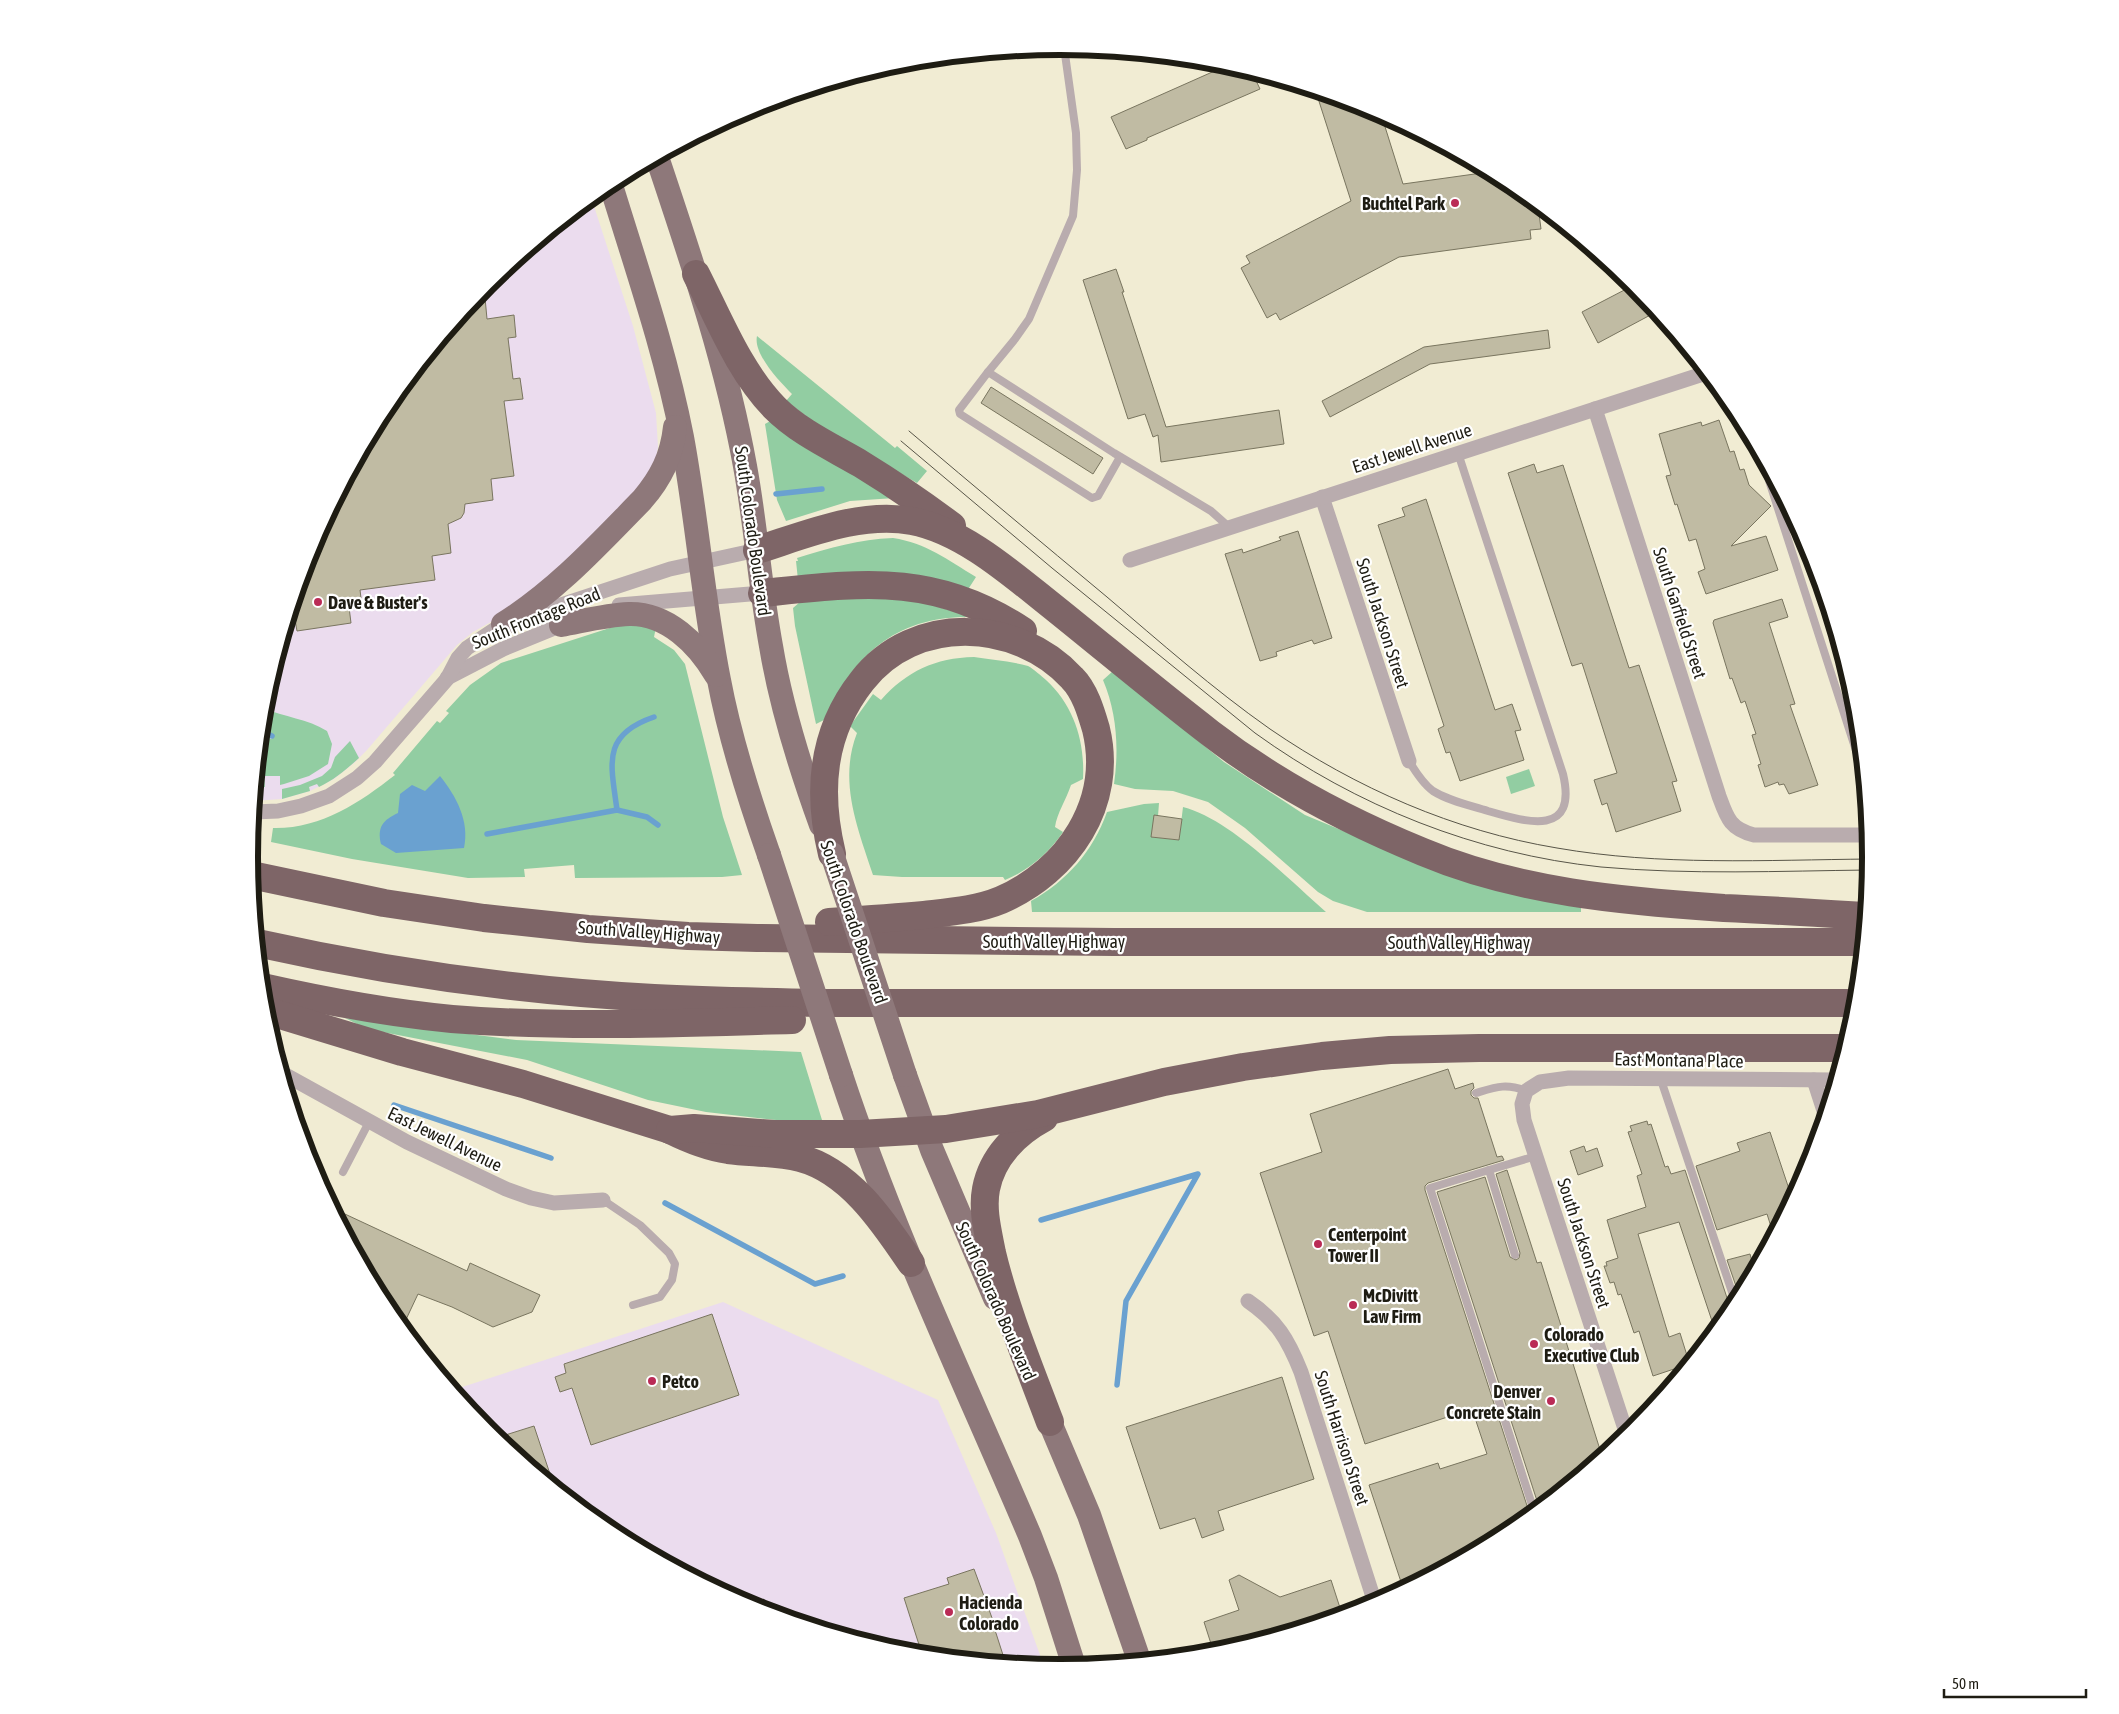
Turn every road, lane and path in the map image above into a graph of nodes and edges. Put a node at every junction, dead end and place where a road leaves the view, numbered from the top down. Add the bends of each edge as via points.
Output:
1 (1065, 55) edge
2 (659, 162) edge
3 (613, 191) edge
4 (696, 274) junction
5 (988, 372) junction
6 (1700, 375) edge
7 (676, 408) junction
8 (1595, 409) junction
9 (1458, 453) junction
10 (1120, 457) junction
11 (1771, 488) edge
12 (1322, 497) junction
13 (1229, 527) junction
14 (756, 550) junction
15 (1130, 560) dead end
16 (700, 562) junction
17 (999, 566) junction
18 (762, 593) junction
19 (705, 597) junction
20 (503, 624) junction
21 (561, 625) junction
22 (447, 678) junction
23 (719, 679) junction
24 (1073, 679) junction
25 (1853, 742) edge
26 (1409, 761) joint
27 (259, 812) edge
28 (1861, 835) edge
29 (832, 854) junction
30 (258, 877) edge
31 (1859, 916) edge
32 (620, 932) junction
33 (1857, 942) edge
34 (262, 944) edge
35 (269, 988) edge
36 (1198, 1003) junction
37 (1848, 1003) edge
38 (273, 1013) edge
39 (1838, 1048) edge
40 (288, 1077) edge
41 (1661, 1080) junction
42 (1814, 1080) junction
43 (1830, 1080) edge
44 (1526, 1091) junction
45 (1476, 1093) dead end
46 (1103, 1098) junction
47 (1822, 1105) edge
48 (369, 1122) junction
49 (670, 1130) junction
50 (925, 1131) junction
51 (860, 1134) junction
52 (1536, 1156) junction
53 (1490, 1170) junction
54 (343, 1172) dead end
55 (603, 1200) joint
56 (1515, 1255) dead end
57 (911, 1264) junction
58 (1732, 1293) edge
59 (1248, 1301) dead end
60 (633, 1305) dead end
61 (1050, 1422) junction
62 (1624, 1427) edge
63 (1532, 1505) edge
64 (1372, 1595) edge
65 (1137, 1655) edge
66 (1069, 1659) edge

1 - 5 lane via 1078,170 1073,216 1029,319
2 - 4 main road, South Colorado Boulevard
3 - 7 main road
4 - 14 main road, South Colorado Boulevard via 732,401
4 - 17 highway via 745,368 776,409 807,433 929,508
5 - 10 lane
5 - 10 lane via 960,414 1092,498 1098,496
6 - 8 street, East Jewell Avenue
7 - 16 main road via 693,500
7 - 20 main road via 672,449 652,489 546,594
8 - 9 street, East Jewell Avenue
8 - 28 street, South Garfield Street via 1719,796 1734,827 1745,833 1766,835
9 - 12 street, East Jewell Avenue
9 - 26 lane via 1563,774 1567,789 1564,804 1553,818 1542,822 1511,818 1451,800 1433,791
10 - 13 lane via 1211,510
11 - 25 lane
12 - 13 street, East Jewell Avenue
12 - 26 street, South Jackson Street
13 - 15 street, East Jewell Avenue
14 - 16 street, South Frontage Road
14 - 17 highway via 840,525 912,520 966,542
14 - 18 main road, South Colorado Boulevard
16 - 19 main road
16 - 20 street, South Frontage Road
17 - 31 highway via 1259,768 1338,814 1426,854 1484,874 1579,894
18 - 19 street, South Frontage Road
18 - 24 highway via 874,584 945,594 969,602 1014,626 1043,646
18 - 29 main road, South Colorado Boulevard via 786,713 804,778
19 - 21 street, South Frontage Road via 621,605
19 - 23 main road
20 - 22 street, South Frontage Road via 467,648
21 - 22 street, South Frontage Road via 503,649
21 - 23 main road via 630,614 658,619 689,641
22 - 27 street, South Frontage Road via 380,757 357,778 329,796 302,806
23 - 51 main road, bridge via 740,764
24 - 29 highway via 1034,648 1018,640 983,631 945,632 892,652 876,664 856,688 840,717 830,745 823,803
24 - 32 highway via 1088,705 1097,733 1099,760 1095,797 1085,825 1068,851 1024,889 985,906 942,913 868,920
29 - 50 main road, South Colorado Boulevard, bridge
30 - 32 highway, South Valley Highway via 432,910
32 - 33 highway, South Valley Highway via 756,938 1094,942
34 - 36 highway via 472,981 654,998 824,1003
35 - 36 highway via 409,1014 561,1024 986,1015
36 - 37 highway
38 - 49 highway
39 - 46 highway via 1390,1050 1251,1065
40 - 48 street, East Jewell Avenue
41 - 42 street, East Montana Place
41 - 44 street, East Montana Place via 1554,1079 1540,1082
41 - 58 lane
42 - 43 street, East Montana Place
42 - 47 street
44 - 45 lane via 1513,1086 1498,1086
44 - 52 street, South Jackson Street via 1522,1111
46 - 50 highway via 985,1124
46 - 61 highway via 1054,1114 1025,1129 998,1158 986,1190 985,1212 997,1273
48 - 54 lane
48 - 55 street, East Jewell Avenue via 479,1178 531,1198 554,1203
49 - 51 highway via 694,1128 774,1134
49 - 57 highway via 727,1150 791,1156 813,1163 840,1179 862,1198 881,1219
50 - 51 highway
50 - 61 main road, South Colorado Boulevard via 963,1226
51 - 57 main road
52 - 53 lane
52 - 62 street, South Jackson Street
53 - 56 lane
53 - 63 lane via 1430,1188
55 - 60 lane via 640,1225 670,1253 675,1264 672,1280 660,1297
57 - 66 main road via 1030,1536
59 - 64 street, South Harrison Street via 1276,1324 1291,1346
61 - 65 main road, South Colorado Boulevard via 1098,1540

